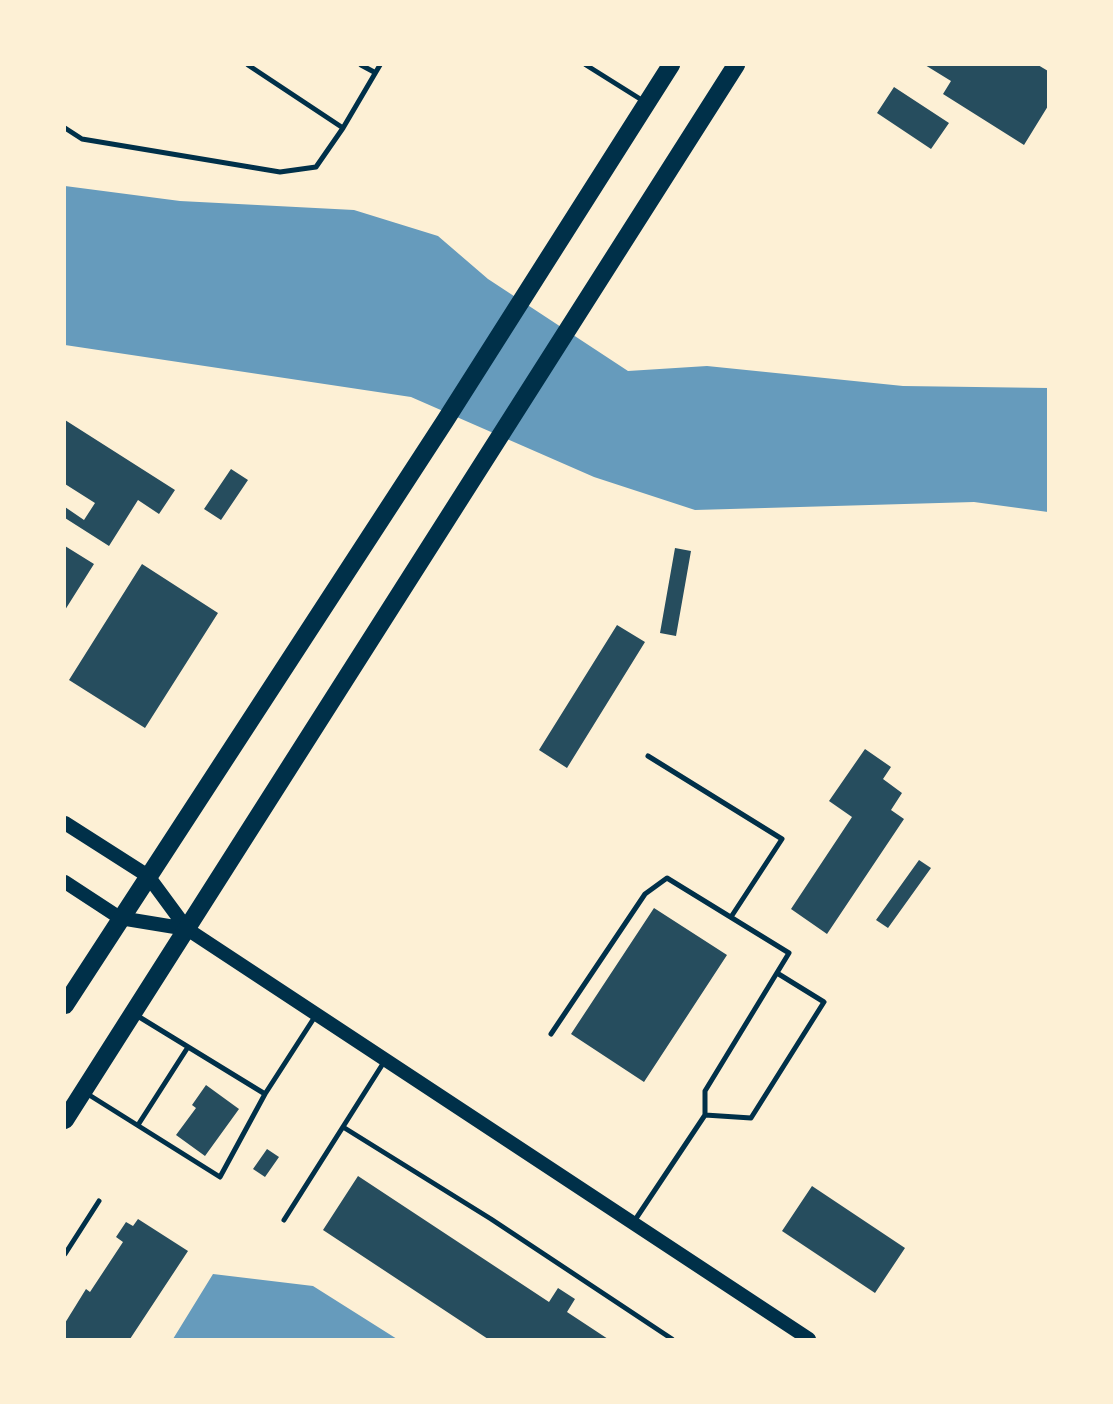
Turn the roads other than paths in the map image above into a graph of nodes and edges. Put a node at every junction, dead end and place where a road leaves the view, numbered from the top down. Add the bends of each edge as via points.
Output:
1 (248, 65) edge
2 (360, 65) edge
3 (380, 65) edge
4 (586, 65) edge
5 (670, 65) edge
6 (736, 65) edge
7 (374, 72) junction
8 (647, 103) junction
9 (65, 128) edge
10 (343, 128) junction
11 (648, 756) dead end
12 (65, 823) edge
13 (148, 876) junction
14 (65, 882) edge
15 (731, 917) junction
16 (120, 918) junction
17 (187, 929) junction
18 (777, 973) junction
19 (65, 1005) edge
20 (133, 1013) junction
21 (317, 1014) junction
22 (551, 1034) dead end
23 (188, 1047) junction
24 (386, 1060) junction
25 (83, 1091) junction
26 (265, 1094) junction
27 (705, 1115) junction
28 (65, 1120) edge
29 (138, 1125) junction
30 (343, 1127) junction
31 (99, 1201) dead end
32 (285, 1220) dead end
33 (633, 1223) junction
34 (65, 1254) edge
35 (672, 1339) edge
36 (809, 1339) edge

1 - 10 lane
2 - 7 lane
3 - 7 lane
4 - 8 lane
5 - 8 main road
6 - 17 main road
7 - 10 lane
8 - 13 main road
9 - 10 lane via 82,139 279,172 316,167
11 - 15 lane via 782,839
12 - 13 main road
13 - 16 main road
13 - 17 main road
14 - 16 main road
15 - 18 lane via 789,953
15 - 22 lane via 667,878 645,894
16 - 17 main road
16 - 19 main road
17 - 20 main road
17 - 21 main road
18 - 27 lane via 705,1091
18 - 27 lane via 824,1002 751,1118
20 - 23 lane
20 - 25 main road
21 - 24 main road
21 - 26 lane
23 - 26 lane
23 - 29 lane
24 - 30 lane
24 - 33 main road
25 - 28 main road
25 - 29 lane
26 - 29 lane via 220,1177
27 - 33 lane
30 - 32 lane
30 - 35 lane
31 - 34 lane
33 - 36 main road

